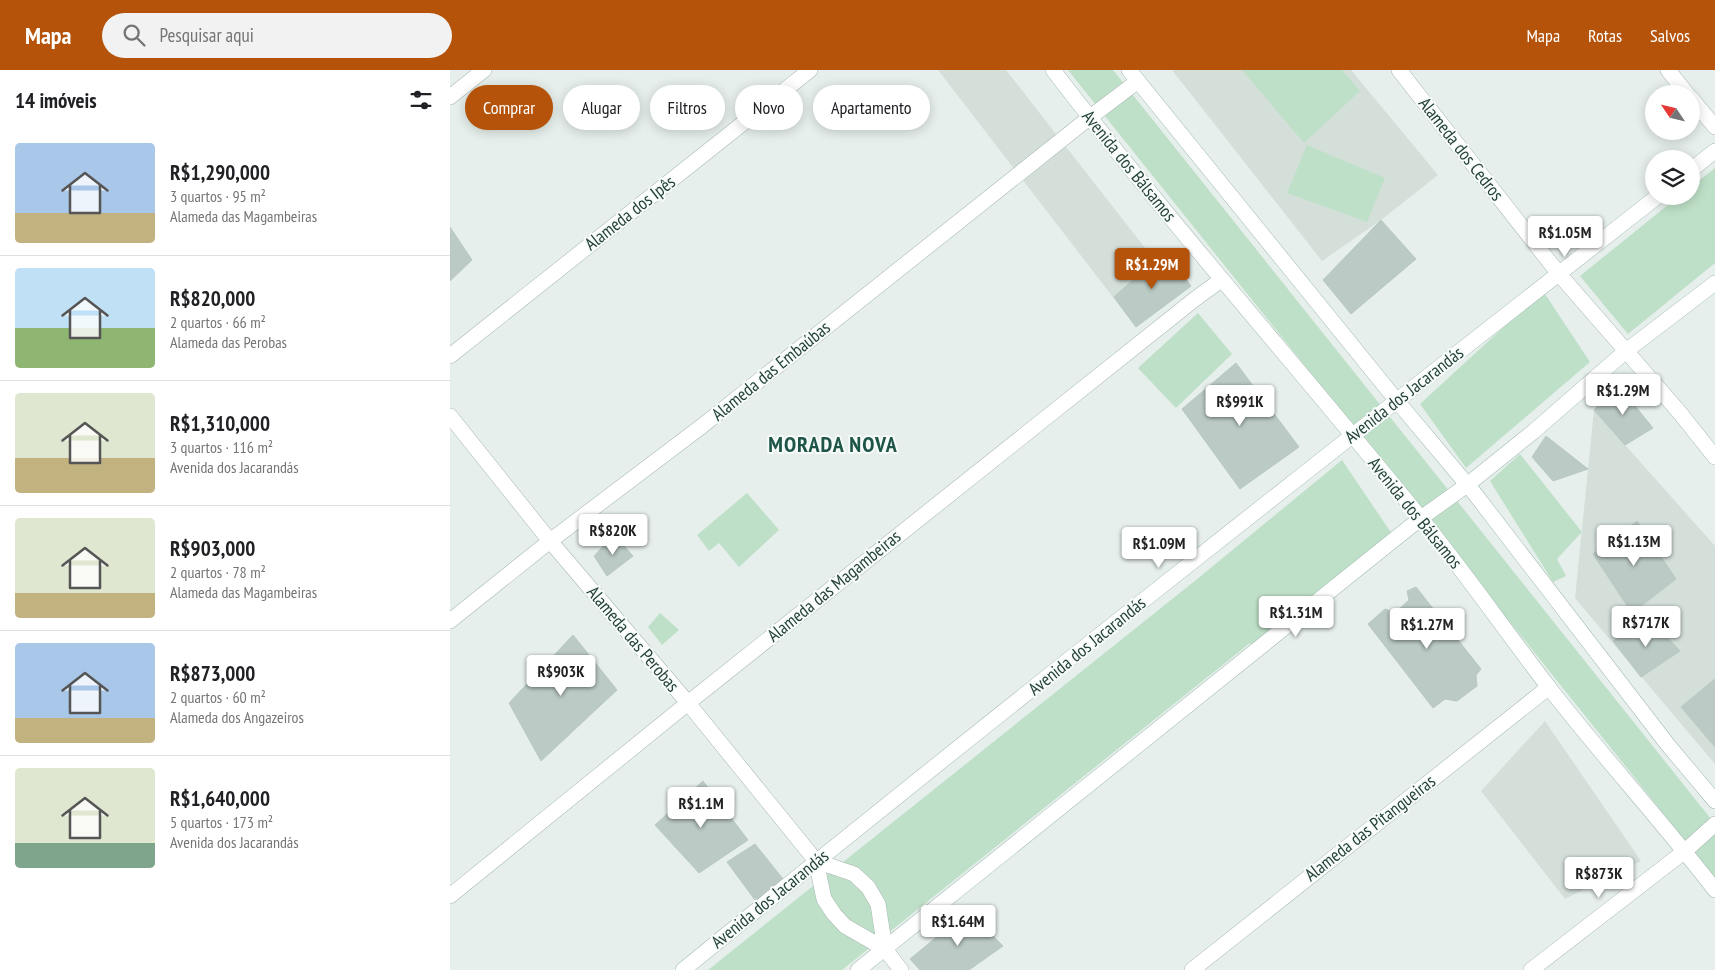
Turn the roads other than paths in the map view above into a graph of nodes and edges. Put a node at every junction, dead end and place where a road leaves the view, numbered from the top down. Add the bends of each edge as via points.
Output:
1 (484, 70) edge
2 (810, 70) edge
3 (1053, 70) edge
4 (1399, 70) edge
5 (1668, 70) edge
6 (1134, 76) edge
7 (1680, 85) edge
8 (450, 97) edge
9 (1700, 109) edge
10 (1089, 118) junction
11 (1715, 127) edge
12 (1715, 152) edge
13 (1700, 163) edge
14 (1647, 205) edge
15 (1559, 274) junction
16 (1222, 280) junction
17 (1715, 283) edge
18 (1626, 351) junction
19 (450, 356) edge
20 (1397, 401) junction
21 (450, 416) edge
22 (1352, 436) junction
23 (1715, 457) edge
24 (1467, 485) junction
25 (1421, 518) junction
26 (550, 540) junction
27 (450, 621) edge
28 (1549, 687) junction
29 (688, 703) junction
30 (1715, 801) edge
31 (1715, 824) edge
32 (1685, 851) junction
33 (816, 861) junction
34 (1715, 890) edge
35 (450, 896) edge
36 (885, 949) junction
37 (683, 970) edge
38 (858, 970) edge
39 (901, 970) edge
40 (1192, 970) edge
41 (1531, 970) edge

1 - 8 street
2 - 19 street, Alameda dos Ipês
3 - 10 street, Avenida dos Bálsamos
4 - 15 street, Alameda dos Cedros
5 - 7 street
6 - 10 street, Alameda das Embaúbas
6 - 20 street
9 - 11 street
10 - 16 street, Avenida dos Bálsamos
10 - 26 street, Alameda das Embaúbas via 702,426
12 - 13 street
14 - 15 street, Avenida dos Jacarandás
15 - 18 street, Alameda dos Cedros
15 - 20 street, Avenida dos Jacarandás
16 - 22 street, Avenida dos Bálsamos
16 - 29 street, Alameda das Magambeiras
17 - 18 street
18 - 23 street, Alameda dos Cedros
18 - 24 street
20 - 22 street, Avenida dos Jacarandás
20 - 24 street
21 - 26 street, Alameda das Perobas
22 - 25 street, Avenida dos Bálsamos
22 - 33 street, Avenida dos Jacarandás
24 - 25 street
24 - 30 street
25 - 28 street, Avenida dos Bálsamos
25 - 36 street
26 - 27 street, Alameda das Embaúbas
26 - 29 street, Alameda das Perobas
28 - 32 street, Avenida dos Bálsamos
28 - 40 street, Alameda das Pitangueiras
29 - 33 street, Alameda das Perobas
29 - 35 street, Alameda das Magambeiras
31 - 32 street
32 - 34 street, Avenida dos Bálsamos
32 - 41 street
33 - 36 street, Alameda das Perobas via 824,899 834,914 845,926
33 - 36 street, Alameda das Perobas via 854,874 868,887 878,904
33 - 37 street, Avenida dos Jacarandás
36 - 38 street
36 - 39 street, Alameda das Perobas

